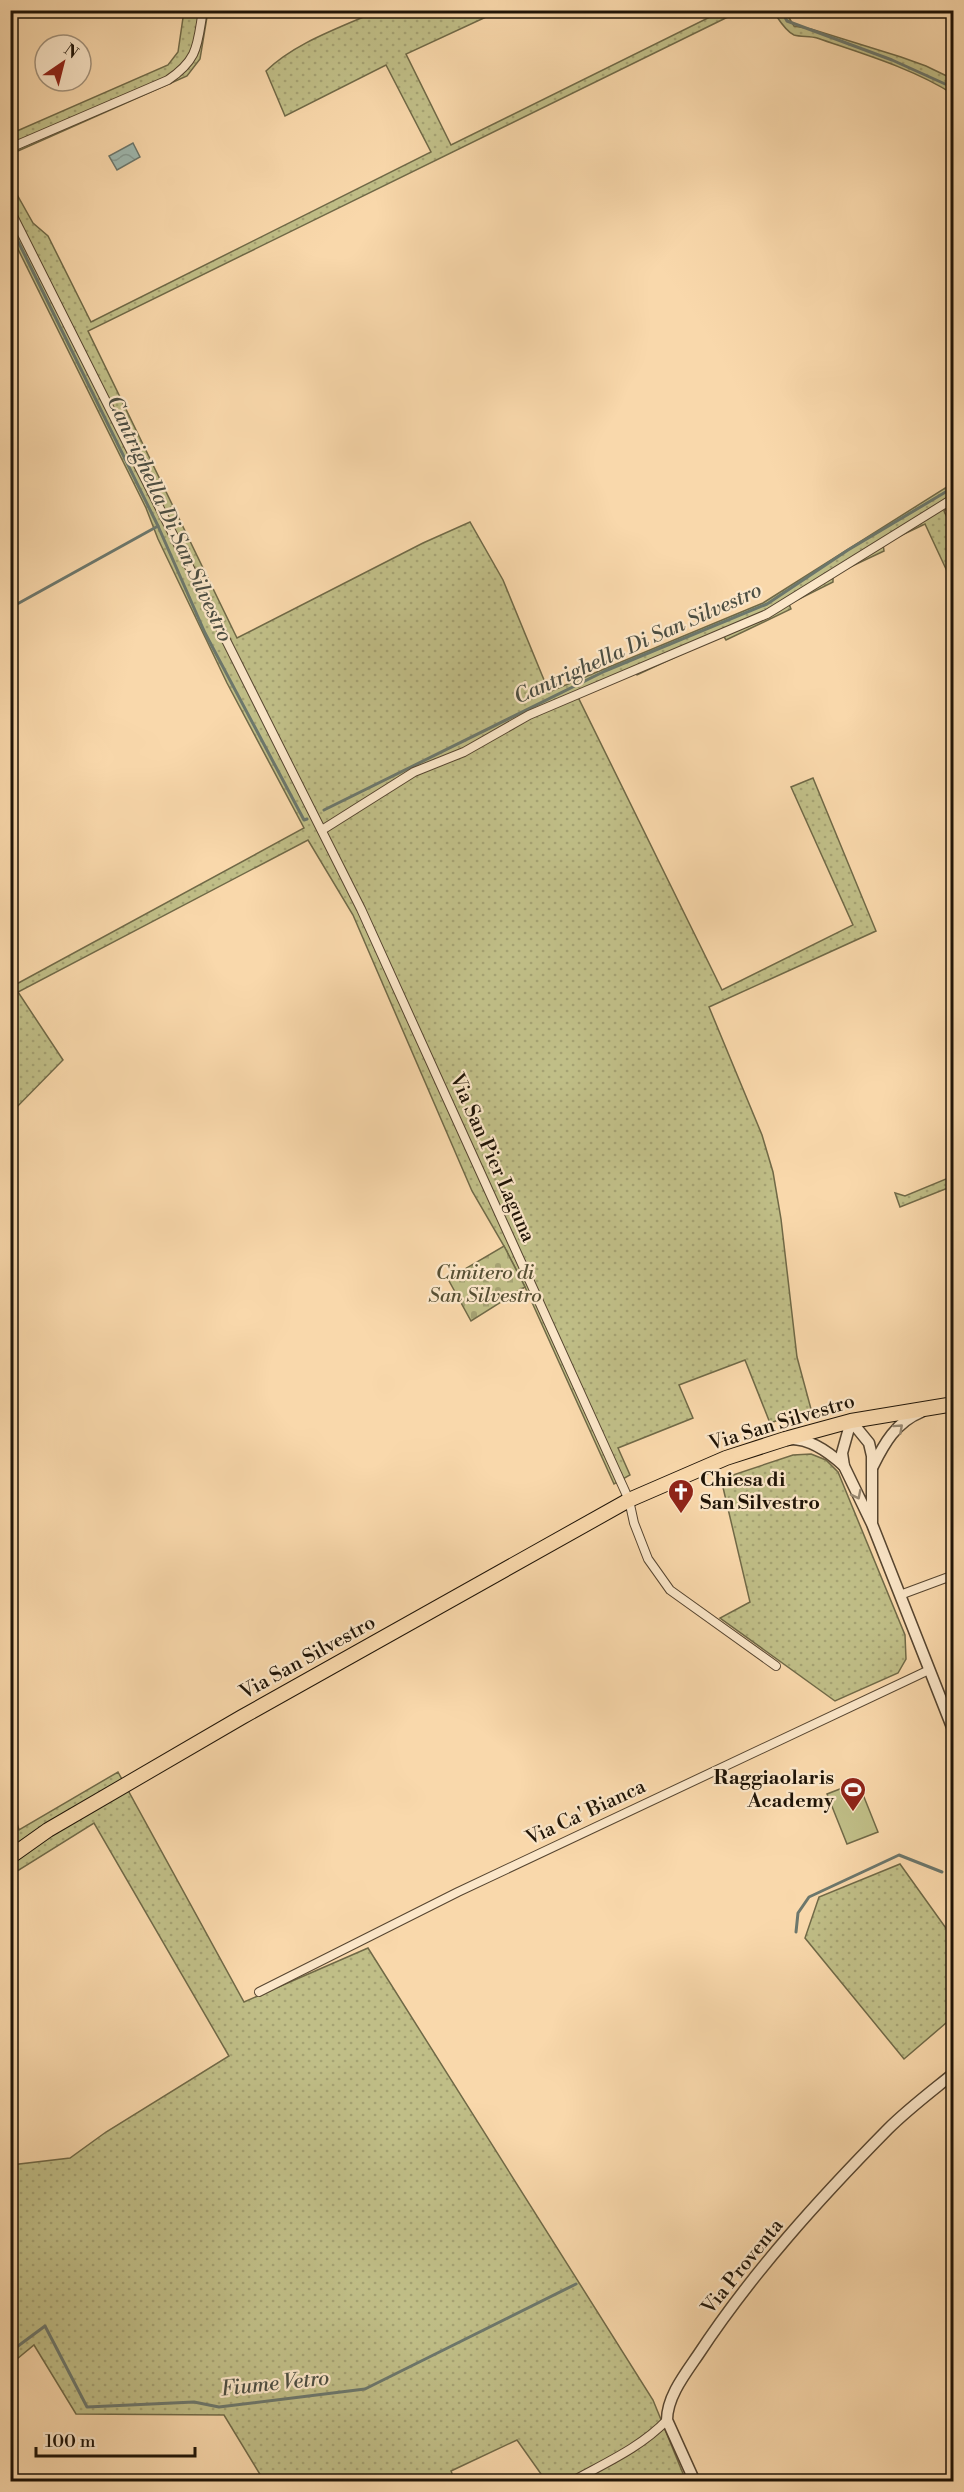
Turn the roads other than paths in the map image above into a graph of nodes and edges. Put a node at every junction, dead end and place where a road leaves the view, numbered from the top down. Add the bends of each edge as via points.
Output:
1 (203, 10) edge
2 (10, 148) edge
3 (11, 210) edge
4 (954, 498) edge
5 (322, 831) junction
6 (947, 1405) edge
7 (851, 1421) junction
8 (785, 1439) junction
9 (844, 1466) junction
10 (873, 1466) junction
11 (628, 1500) junction
12 (872, 1524) junction
13 (954, 1575) edge
14 (900, 1595) junction
15 (776, 1666) dead end
16 (929, 1670) junction
17 (954, 1732) edge
18 (10, 1857) edge
19 (259, 1992) dead end
20 (954, 2073) edge
21 (667, 2420) junction
22 (571, 2481) edge
23 (695, 2481) edge

1 - 2 street via 195,52 186,68 168,80
3 - 5 street, Via San Pier Laguna
4 - 5 street via 767,614 529,715 464,752 414,772
5 - 11 street, Via San Pier Laguna
6 - 7 main road, Via San Silvestro
10 -> 6 street via 885,1442 899,1426 917,1413
7 - 8 main road, Via San Silvestro
7 - 9 street via 842,1454
7 - 10 street via 869,1443
8 - 9 street via 821,1448
8 - 11 main road, Via San Silvestro via 726,1458
9 -> 12 street
10 - 12 street
11 - 15 street via 648,1559 670,1590
11 - 18 main road, Via San Silvestro via 231,1723 48,1830
12 - 14 street
13 - 14 street
14 - 16 street
16 - 17 street
16 - 19 street, Via Ca' Bianca via 458,1892
20 - 21 street, Via Proventa via 890,2127 765,2265 690,2367 667,2409
21 - 22 street via 633,2448
21 - 23 street

